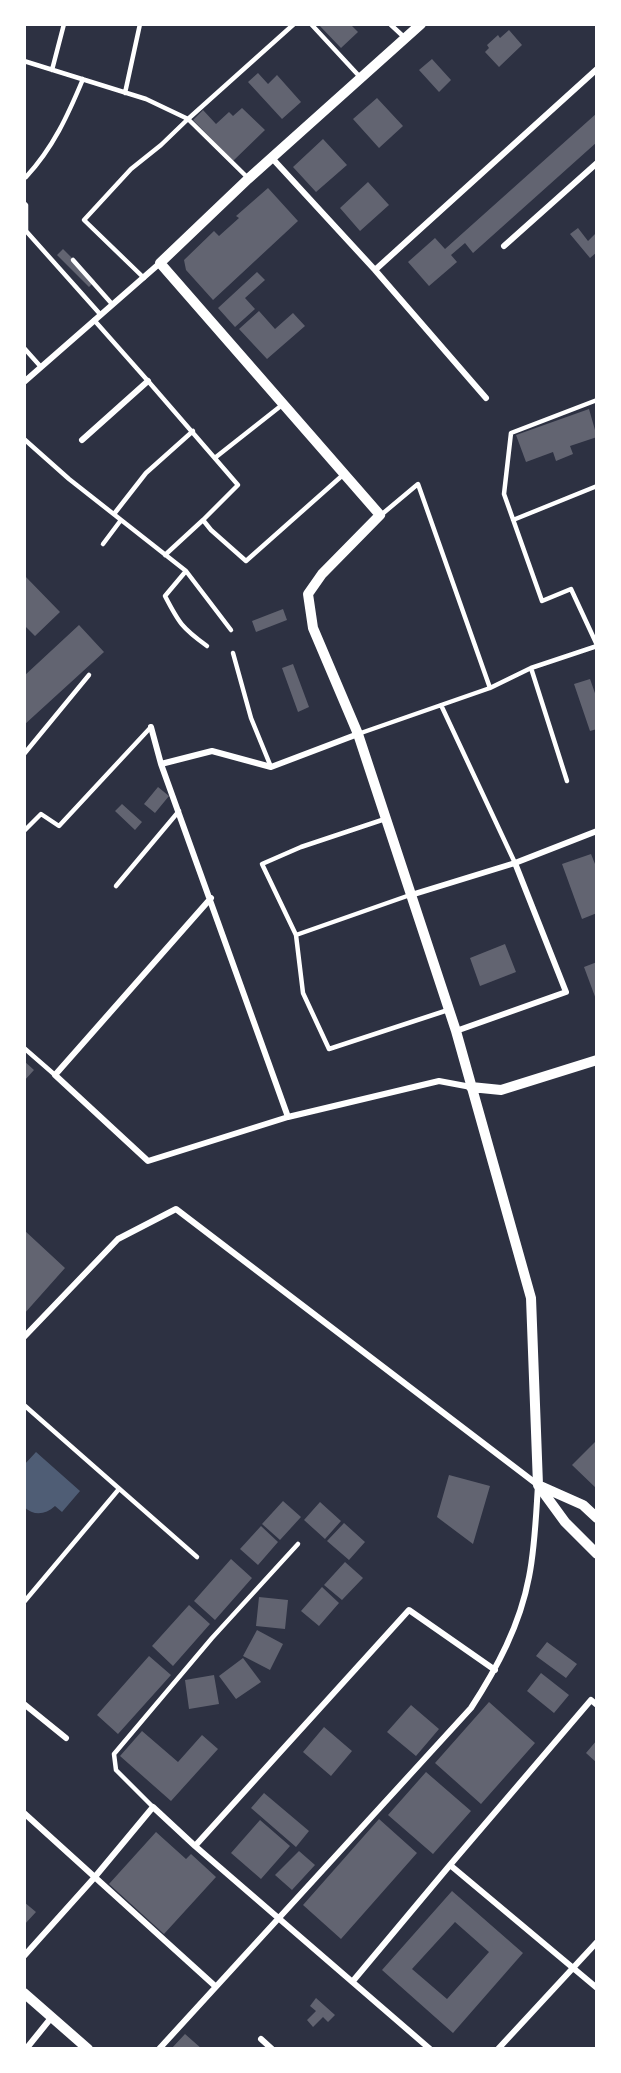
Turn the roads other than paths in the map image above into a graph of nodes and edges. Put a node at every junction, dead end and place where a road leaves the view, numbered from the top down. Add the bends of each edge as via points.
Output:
1 (64, 24) edge
2 (140, 24) edge
3 (294, 24) edge
4 (311, 24) edge
5 (390, 24) edge
6 (421, 24) edge
7 (405, 38) junction
8 (24, 61) edge
9 (597, 69) edge
10 (52, 70) junction
11 (83, 79) junction
12 (361, 79) junction
13 (125, 93) junction
14 (188, 119) junction
15 (272, 157) junction
16 (597, 163) edge
17 (26, 177) dead end
18 (248, 179) junction
19 (24, 203) edge
20 (29, 236) junction
21 (24, 240) edge
22 (504, 246) dead end
23 (73, 260) dead end
24 (159, 263) junction
25 (375, 270) junction
26 (144, 278) junction
27 (112, 304) junction
28 (100, 314) junction
29 (94, 320) junction
30 (24, 348) edge
31 (40, 367) junction
32 (148, 381) junction
33 (24, 382) edge
34 (486, 398) dead end
35 (597, 400) edge
36 (283, 404) junction
37 (193, 431) junction
38 (24, 439) edge
39 (82, 440) dead end
40 (216, 457) junction
41 (344, 474) junction
42 (597, 486) edge
43 (114, 514) junction
44 (380, 515) junction
45 (122, 520) junction
46 (203, 520) junction
47 (513, 520) junction
48 (103, 544) dead end
49 (165, 555) junction
50 (186, 571) junction
51 (231, 630) dead end
52 (597, 645) edge
53 (207, 646) dead end
54 (233, 653) dead end
55 (531, 668) junction
56 (89, 675) dead end
57 (490, 688) junction
58 (441, 705) junction
59 (151, 727) joint
60 (358, 734) junction
61 (24, 754) edge
62 (161, 764) junction
63 (271, 767) junction
64 (567, 781) dead end
65 (179, 811) junction
66 (385, 819) junction
67 (24, 831) edge
68 (597, 831) edge
69 (515, 863) junction
70 (116, 886) dead end
71 (411, 895) junction
72 (211, 898) junction
73 (296, 935) junction
74 (448, 1010) junction
75 (456, 1031) junction
76 (24, 1048) edge
77 (597, 1060) edge
78 (55, 1075) junction
79 (471, 1087) junction
80 (288, 1117) junction
81 (24, 1337) edge
82 (24, 1405) edge
83 (538, 1485) junction
84 (119, 1489) junction
85 (597, 1518) edge
86 (297, 1544) dead end
87 (597, 1554) edge
88 (197, 1557) dead end
89 (24, 1602) edge
90 (495, 1670) junction
91 (24, 1704) edge
92 (597, 1705) edge
93 (66, 1738) dead end
94 (153, 1807) junction
95 (24, 1814) edge
96 (195, 1846) junction
97 (450, 1865) junction
98 (94, 1878) junction
99 (279, 1918) junction
100 (597, 1942) edge
101 (24, 1956) edge
102 (574, 1968) junction
103 (353, 1981) junction
104 (215, 1986) junction
105 (597, 1988) edge
106 (24, 1993) edge
107 (51, 2018) junction
108 (261, 2039) dead end
109 (26, 2049) edge
110 (88, 2049) edge
111 (159, 2049) edge
112 (272, 2049) edge
113 (430, 2049) edge
114 (498, 2049) edge

1 - 10 lane
2 - 13 lane
3 - 14 lane
4 - 12 lane
5 - 7 lane
6 - 7 street
7 - 12 street
8 - 10 lane
9 - 25 street
10 - 11 lane
11 - 13 lane
11 - 17 lane via 60,130 43,159
12 - 15 street
13 - 14 lane
14 - 18 lane
14 - 26 lane via 131,168 84,220
15 - 18 street
15 - 25 street
16 - 22 street
18 - 24 street
19 - 20 lane
20 - 21 lane
20 - 28 lane
23 - 27 lane
24 - 26 street
24 - 36 street
25 - 34 street
26 - 27 street
27 - 28 street
28 - 29 street
29 - 31 street
29 - 32 lane
30 - 31 lane
31 - 33 street
32 - 37 lane
32 - 39 street
35 - 47 lane via 511,433 504,494
36 - 40 lane
36 - 41 street
37 - 40 lane
37 - 43 lane via 147,473
38 - 43 lane
40 - 46 lane via 238,485
41 - 44 street
41 - 46 lane via 246,561
42 - 47 lane
43 - 45 lane
44 - 57 lane via 418,484
44 - 60 street via 322,573 308,594 313,628
45 - 48 lane
45 - 49 lane
46 - 49 lane
47 - 52 lane via 542,601 572,589
49 - 50 lane
50 - 51 lane
50 - 53 lane via 165,596 179,623
52 - 55 lane
54 - 63 lane via 251,718
55 - 57 lane
55 - 64 lane
56 - 61 lane
57 - 58 lane
58 - 60 lane
58 - 69 lane
59 - 62 street
59 - 67 lane via 59,826 41,813
60 - 63 street
60 - 66 street
62 - 63 street via 212,751
62 - 65 street
65 - 70 lane
65 - 72 street
66 - 71 street
66 - 73 lane via 262,864
68 - 69 street
69 - 71 street
69 - 75 street via 566,992
71 - 73 lane
71 - 74 street
72 - 78 street
72 - 80 street
73 - 74 lane via 303,993 329,1049
74 - 75 street
75 - 79 street
76 - 78 lane
77 - 79 street via 501,1090
78 - 80 street via 148,1161
79 - 80 street via 439,1081
79 - 83 street via 531,1298
81 - 83 street via 118,1239 176,1209
82 - 84 lane
83 - 85 street via 583,1505
83 - 87 street via 565,1522
83 - 90 street via 529,1578 515,1626
84 - 88 lane
84 - 89 lane
86 - 94 lane via 114,1754 116,1770
90 - 96 street via 409,1610
90 - 99 street via 471,1708
91 - 93 street
92 - 97 street via 591,1700
94 - 96 street
94 - 98 street
95 - 98 street
96 - 99 street
97 - 102 street
97 - 103 street
98 - 101 street
98 - 104 street
99 - 103 street
99 - 104 street
100 - 102 street
102 - 105 street
102 - 114 street
103 - 113 street
104 - 111 street
106 - 107 street
107 - 109 street
107 - 110 street
108 - 112 street

